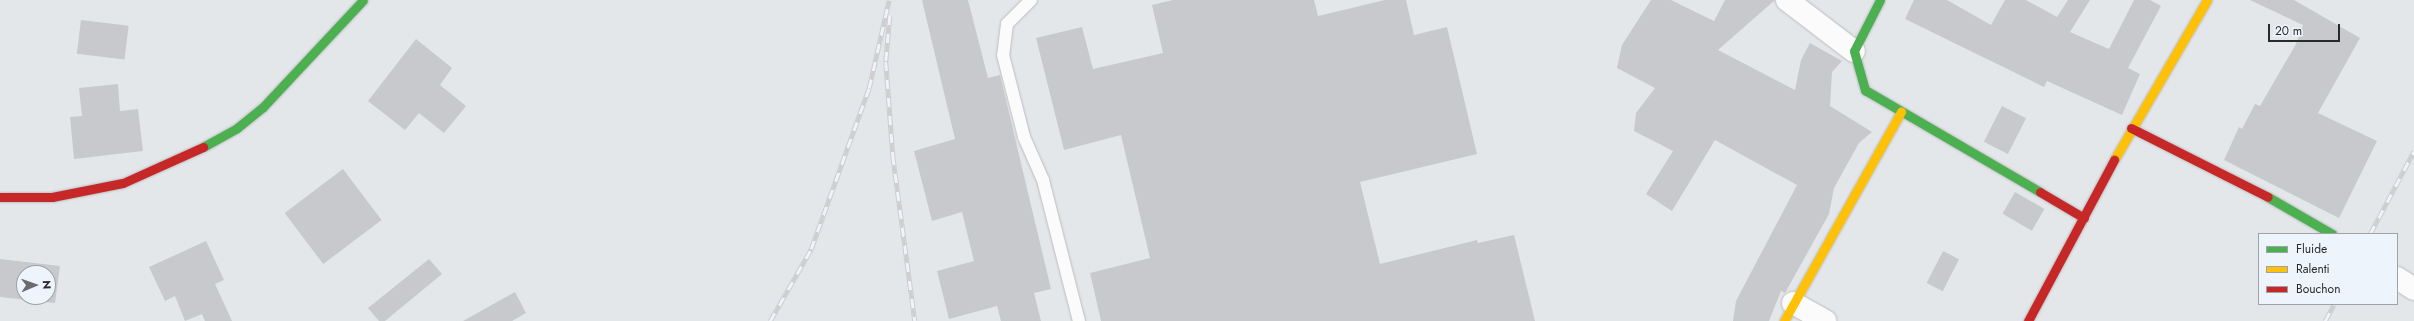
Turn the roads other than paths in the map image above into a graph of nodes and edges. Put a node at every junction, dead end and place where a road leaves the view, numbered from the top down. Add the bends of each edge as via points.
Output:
1 (363, 0) edge
2 (1031, 0) edge
3 (1787, 0) edge
4 (1880, 0) edge
5 (2207, 0) edge
6 (1854, 51) junction
7 (1901, 112) junction
8 (2131, 128) junction
9 (0, 197) edge
10 (2084, 218) junction
11 (2330, 233) edge
12 (2398, 279) edge
13 (2414, 289) edge
14 (1788, 312) edge
15 (1078, 321) edge
16 (1825, 321) edge
17 (2028, 321) edge

1 - 9 street via 263,107 237,128 183,160 123,183 90,190 52,197
2 - 15 lane via 1007,24 1003,55 1024,137 1043,180
3 - 6 street
4 - 6 street
5 - 8 street
6 - 7 street via 1858,74 1866,90
7 - 10 street
7 - 14 street
8 - 10 street
8 - 11 street via 2254,189
10 - 17 street
12 - 13 street
14 - 16 street

